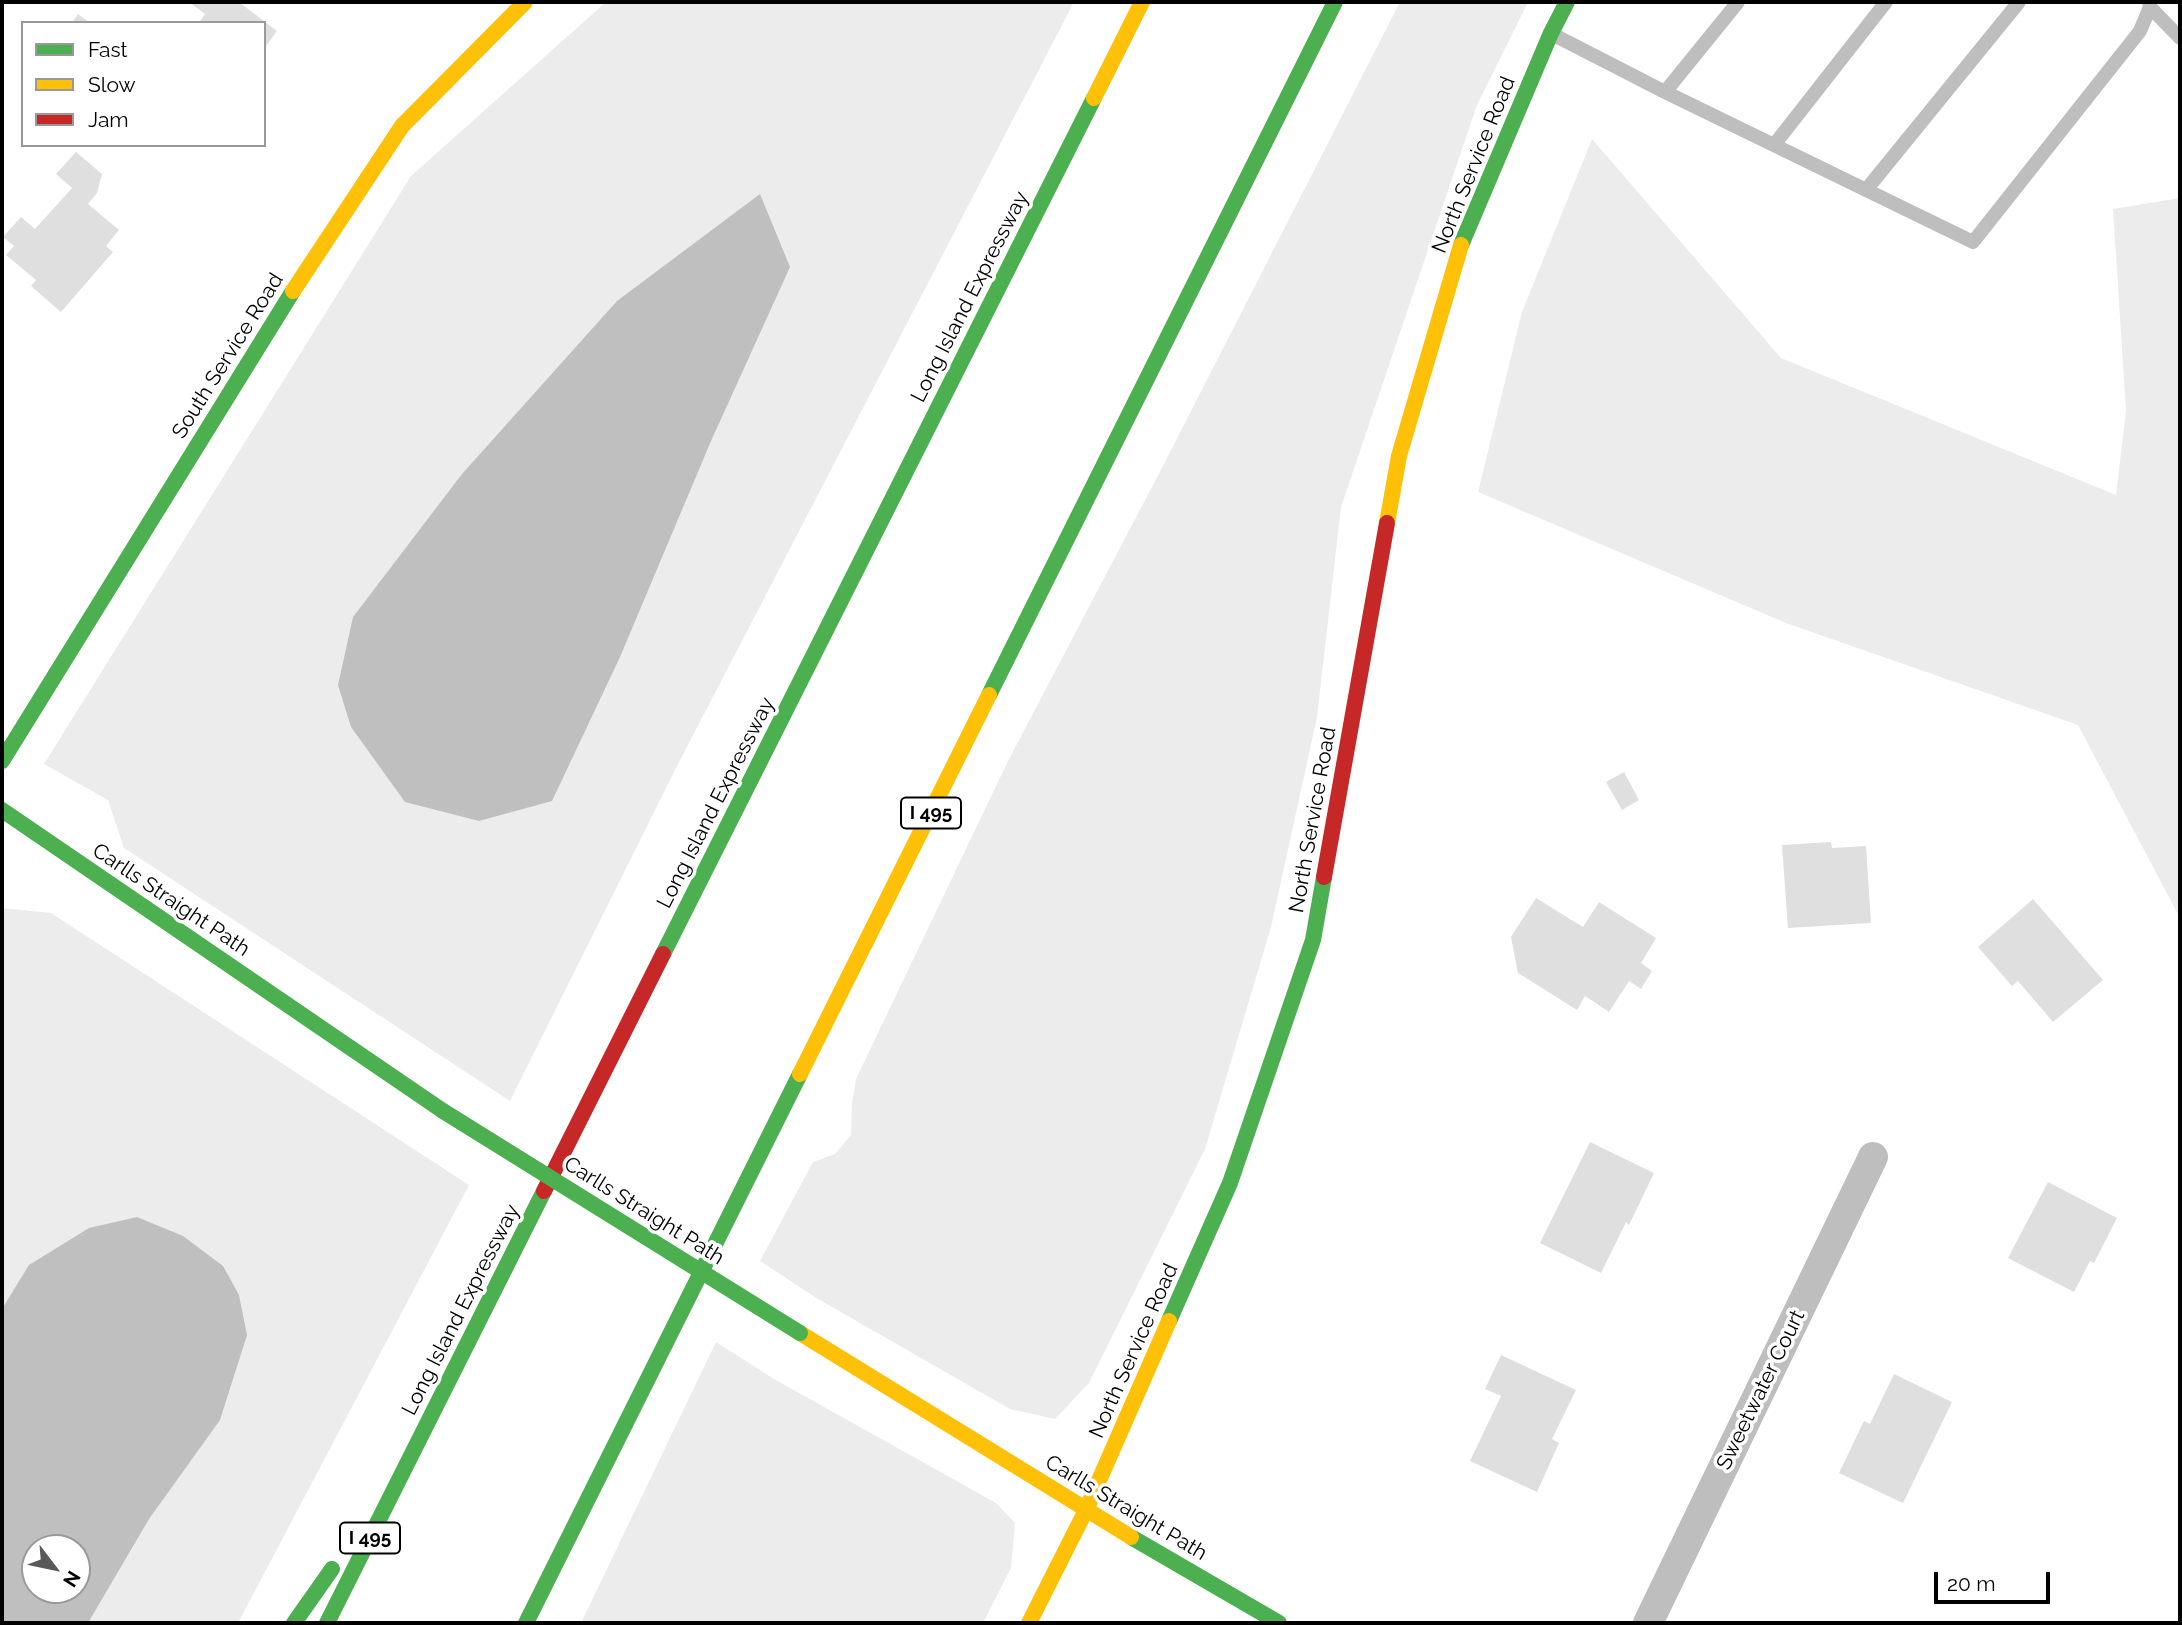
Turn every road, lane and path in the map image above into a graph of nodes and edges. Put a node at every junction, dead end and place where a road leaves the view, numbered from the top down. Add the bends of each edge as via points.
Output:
1 (525, 2) edge
2 (1142, 2) edge
3 (1335, 2) edge
4 (1567, 2) edge
5 (1738, 2) edge
6 (1886, 2) edge
7 (2019, 2) edge
8 (2150, 4) edge
9 (1551, 33) junction
10 (2180, 38) edge
11 (1665, 92) junction
12 (1774, 145) junction
13 (1866, 190) junction
14 (2, 761) edge
15 (2, 810) edge
16 (1873, 1157) dead end
17 (413, 1452) junction
18 (1086, 1510) junction
19 (294, 1623) edge
20 (327, 1623) edge
21 (526, 1623) edge
22 (1029, 1623) edge
23 (1279, 1623) edge
24 (1648, 1623) edge

1 - 14 main road, South Service Road via 402,126 308,267
2 - 17 main road, Long Island Expressway / I 495
3 - 21 main road, I 495
4 - 9 main road, North Service Road
5 - 11 lane
6 - 12 lane
7 - 13 lane
8 - 10 lane
8 - 13 lane via 2140,31 1973,242
9 - 11 lane
9 - 18 main road, North Service Road via 1463,238 1399,456 1313,940 1230,1183
11 - 12 lane
12 - 13 lane
15 - 18 main road, Carlls Straight Path, bridge via 443,1111
16 - 24 street, Sweetwater Court
17 - 19 main road
17 - 20 main road, Long Island Expressway / I 495
18 - 22 main road, North Service Road
18 - 23 main road, Carlls Straight Path

